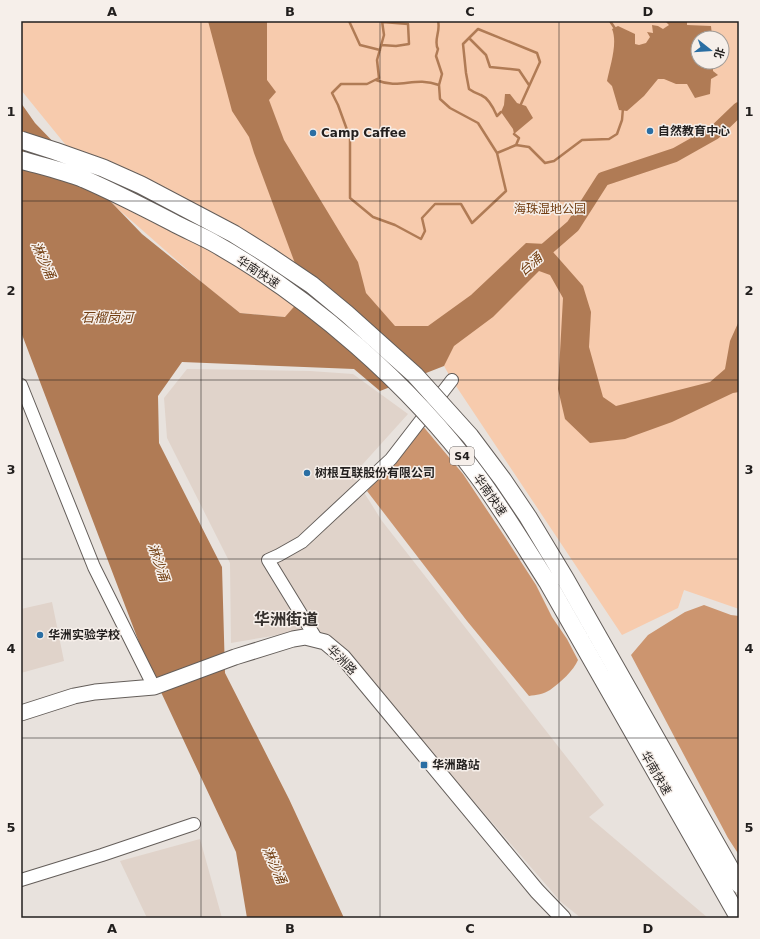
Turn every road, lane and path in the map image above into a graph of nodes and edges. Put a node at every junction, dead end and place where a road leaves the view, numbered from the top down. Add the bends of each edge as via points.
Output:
1 (21, 140) edge
2 (21, 160) edge
3 (452, 380) dead end
4 (21, 385) edge
5 (317, 640) junction
6 (154, 687) junction
7 (21, 713) edge
8 (194, 824) dead end
9 (21, 880) edge
10 (739, 884) edge
11 (563, 918) edge
12 (739, 918) edge

1 - 10 highway, 华南快速 / S4, bridge via 141,185 234,234 312,286 415,375 470,436 528,517
2 - 12 highway, 华南快速 / S4, bridge via 83,179 213,243 254,268 328,321 418,405 477,474 522,541
3 - 5 street via 391,458 302,542 268,560
4 - 6 street via 94,567
5 - 6 main road, 华洲路 via 305,637 293,639
5 - 11 main road, 华洲路 via 325,642 342,658 527,879
6 - 7 main road, 华洲路 via 94,692
8 - 9 street

